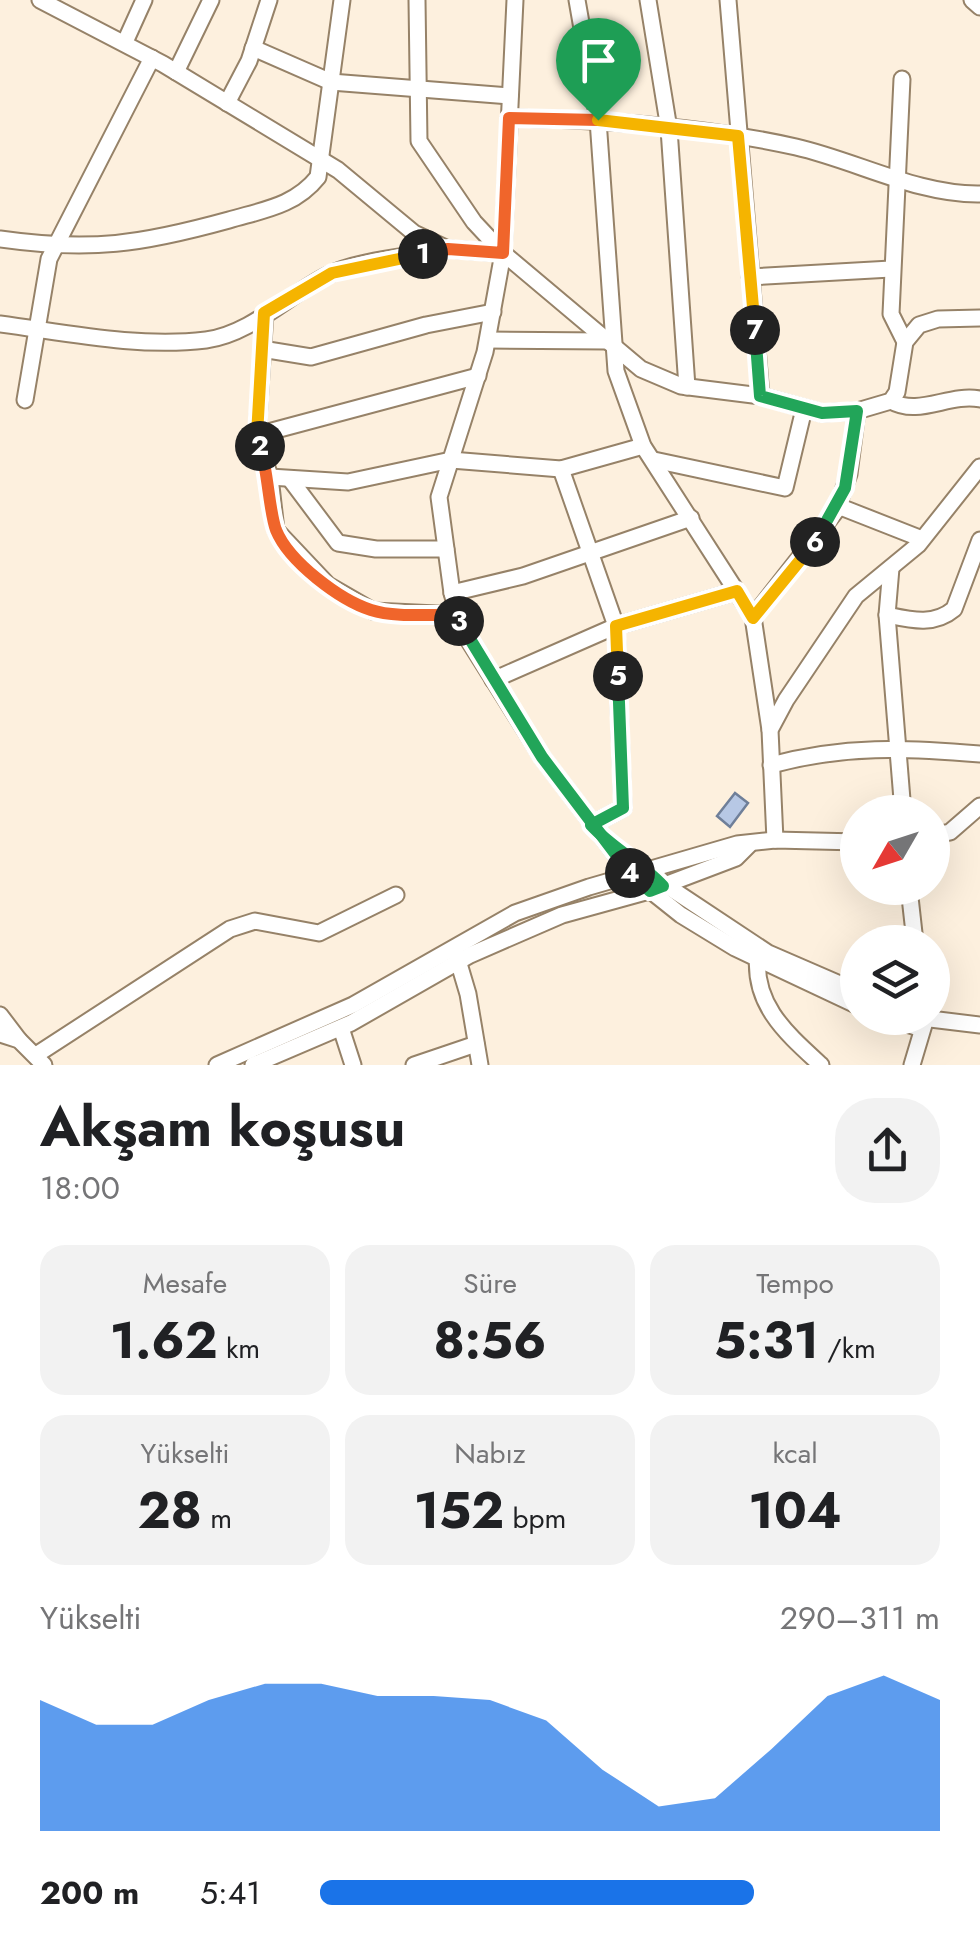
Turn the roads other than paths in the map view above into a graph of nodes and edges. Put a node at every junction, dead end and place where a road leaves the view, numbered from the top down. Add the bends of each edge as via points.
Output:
1 (40, 0) edge
2 (144, 0) edge
3 (212, 0) edge
4 (268, 0) edge
5 (342, 0) edge
6 (417, 0) edge
7 (515, 0) edge
8 (577, 0) edge
9 (648, 0) edge
10 (728, 0) edge
11 (972, 0) edge
12 (980, 7) edge
13 (125, 42) junction
14 (253, 48) junction
15 (152, 58) junction
16 (176, 72) junction
17 (902, 79) dead end
18 (330, 82) junction
19 (418, 91) junction
20 (510, 96) junction
21 (227, 103) junction
22 (509, 118) junction
23 (598, 120) junction
24 (669, 129) junction
25 (738, 136) junction
26 (320, 160) junction
27 (899, 178) junction
28 (980, 194) edge
29 (0, 238) edge
30 (54, 246) junction
31 (448, 249) junction
32 (503, 253) junction
33 (891, 269) junction
34 (750, 277) junction
35 (492, 312) junction
36 (264, 313) junction
37 (980, 318) edge
38 (0, 324) edge
39 (40, 330) junction
40 (488, 340) junction
41 (905, 342) junction
42 (610, 345) junction
43 (262, 349) junction
44 (478, 376) junction
45 (687, 387) junction
46 (760, 396) junction
47 (980, 398) edge
48 (26, 400) dead end
49 (890, 400) junction
50 (804, 409) junction
51 (857, 411) junction
52 (257, 435) junction
53 (644, 446) junction
54 (452, 460) junction
55 (654, 460) junction
56 (980, 467) edge
57 (560, 469) junction
58 (270, 477) junction
59 (290, 478) junction
60 (838, 506) junction
61 (691, 518) junction
62 (922, 539) junction
63 (980, 540) edge
64 (446, 549) junction
65 (587, 552) junction
66 (891, 568) junction
67 (737, 591) junction
68 (452, 593) junction
69 (458, 615) junction
70 (886, 615) junction
71 (753, 618) junction
72 (616, 626) junction
73 (493, 680) junction
74 (770, 730) junction
75 (897, 748) junction
76 (980, 754) edge
77 (772, 765) junction
78 (901, 795) edge
79 (980, 806) edge
80 (591, 825) junction
81 (950, 832) edge
82 (774, 840) junction
83 (840, 842) edge
84 (749, 845) junction
85 (613, 850) junction
86 (649, 871) junction
87 (632, 876) junction
88 (656, 888) junction
89 (396, 895) dead end
90 (451, 946) junction
91 (758, 954) junction
92 (460, 963) junction
93 (840, 985) edge
94 (840, 997) edge
95 (0, 1016) edge
96 (950, 1022) edge
97 (980, 1025) edge
98 (341, 1028) junction
99 (0, 1034) edge
100 (920, 1035) edge
101 (19, 1040) junction
102 (476, 1044) junction
103 (40, 1060) edge
104 (217, 1065) edge
105 (253, 1065) edge
106 (353, 1065) edge
107 (414, 1065) edge
108 (480, 1065) edge
109 (821, 1065) edge
110 (912, 1065) edge

1 - 13 street
2 - 13 street
3 - 16 street
4 - 14 street
5 - 18 street
6 - 19 street
7 - 20 street
8 - 23 street
9 - 24 street
10 - 25 street
11 - 12 street
13 - 15 street
14 - 18 street
14 - 21 street
15 - 16 street
15 - 30 street
16 - 21 street
17 - 27 street
18 - 19 street
18 - 26 street
19 - 20 street
19 - 32 street via 419,141
20 - 22 street
21 - 26 street
22 - 23 street
22 - 32 street
23 - 24 street
23 - 42 street
24 - 25 street
24 - 45 street
25 - 27 street
25 - 34 street
26 - 30 street via 318,177 288,204 142,244
26 - 31 street via 414,234
27 - 28 street
27 - 33 street
29 - 30 street
30 - 39 street
31 - 32 street
31 - 36 street via 332,273
32 - 35 street
32 - 42 street
33 - 34 street
33 - 41 street via 892,314
34 - 46 street
35 - 40 street
35 - 43 street via 311,356
36 - 39 street via 242,330 208,340 102,340
36 - 43 street
37 - 41 street via 919,325
38 - 39 street
39 - 48 street
40 - 42 street
40 - 44 street
41 - 49 street via 902,378
42 - 45 street via 641,369
42 - 53 street via 622,397
43 - 52 street
44 - 52 street
44 - 54 street
45 - 46 street
46 - 50 street
47 - 49 street via 913,407
49 - 51 street
50 - 51 street
50 - 55 street via 785,488
51 - 60 street
52 - 58 street
53 - 55 street
53 - 57 street
54 - 57 street
54 - 59 street via 348,482
54 - 64 street via 440,497
55 - 61 street
56 - 62 street
57 - 65 street
58 - 59 street
58 - 69 street via 276,530 328,585 373,611
59 - 64 street via 338,542
60 - 62 street
60 - 71 street
61 - 65 street
61 - 67 street
62 - 66 street
63 - 70 street via 954,610 936,620
64 - 68 street
65 - 68 street
65 - 72 street
66 - 70 street
66 - 74 street via 833,624
67 - 71 street
67 - 72 street
68 - 69 street
69 - 73 street
70 - 75 street
71 - 74 street
72 - 73 street
72 - 80 street via 623,808
73 - 80 street
74 - 77 street
75 - 76 street
75 - 77 street via 832,750
75 - 78 street
77 - 82 street
79 - 81 street
80 - 85 street
82 - 83 street
82 - 84 street
84 - 86 street
84 - 88 street via 736,858
85 - 86 street
85 - 87 street
86 - 87 street
86 - 88 street
87 - 88 street
87 - 90 street via 516,913
88 - 91 street
88 - 92 street via 562,915
89 - 103 street via 319,933 255,921 230,929
90 - 92 street
90 - 104 street via 353,1004
91 - 93 street
91 - 94 street
91 - 109 street via 756,979 772,1016
92 - 98 street
92 - 102 street
95 - 101 street
96 - 97 street
98 - 105 street
98 - 106 street
99 - 101 street
100 - 110 street
101 - 103 street
102 - 107 street
102 - 108 street

